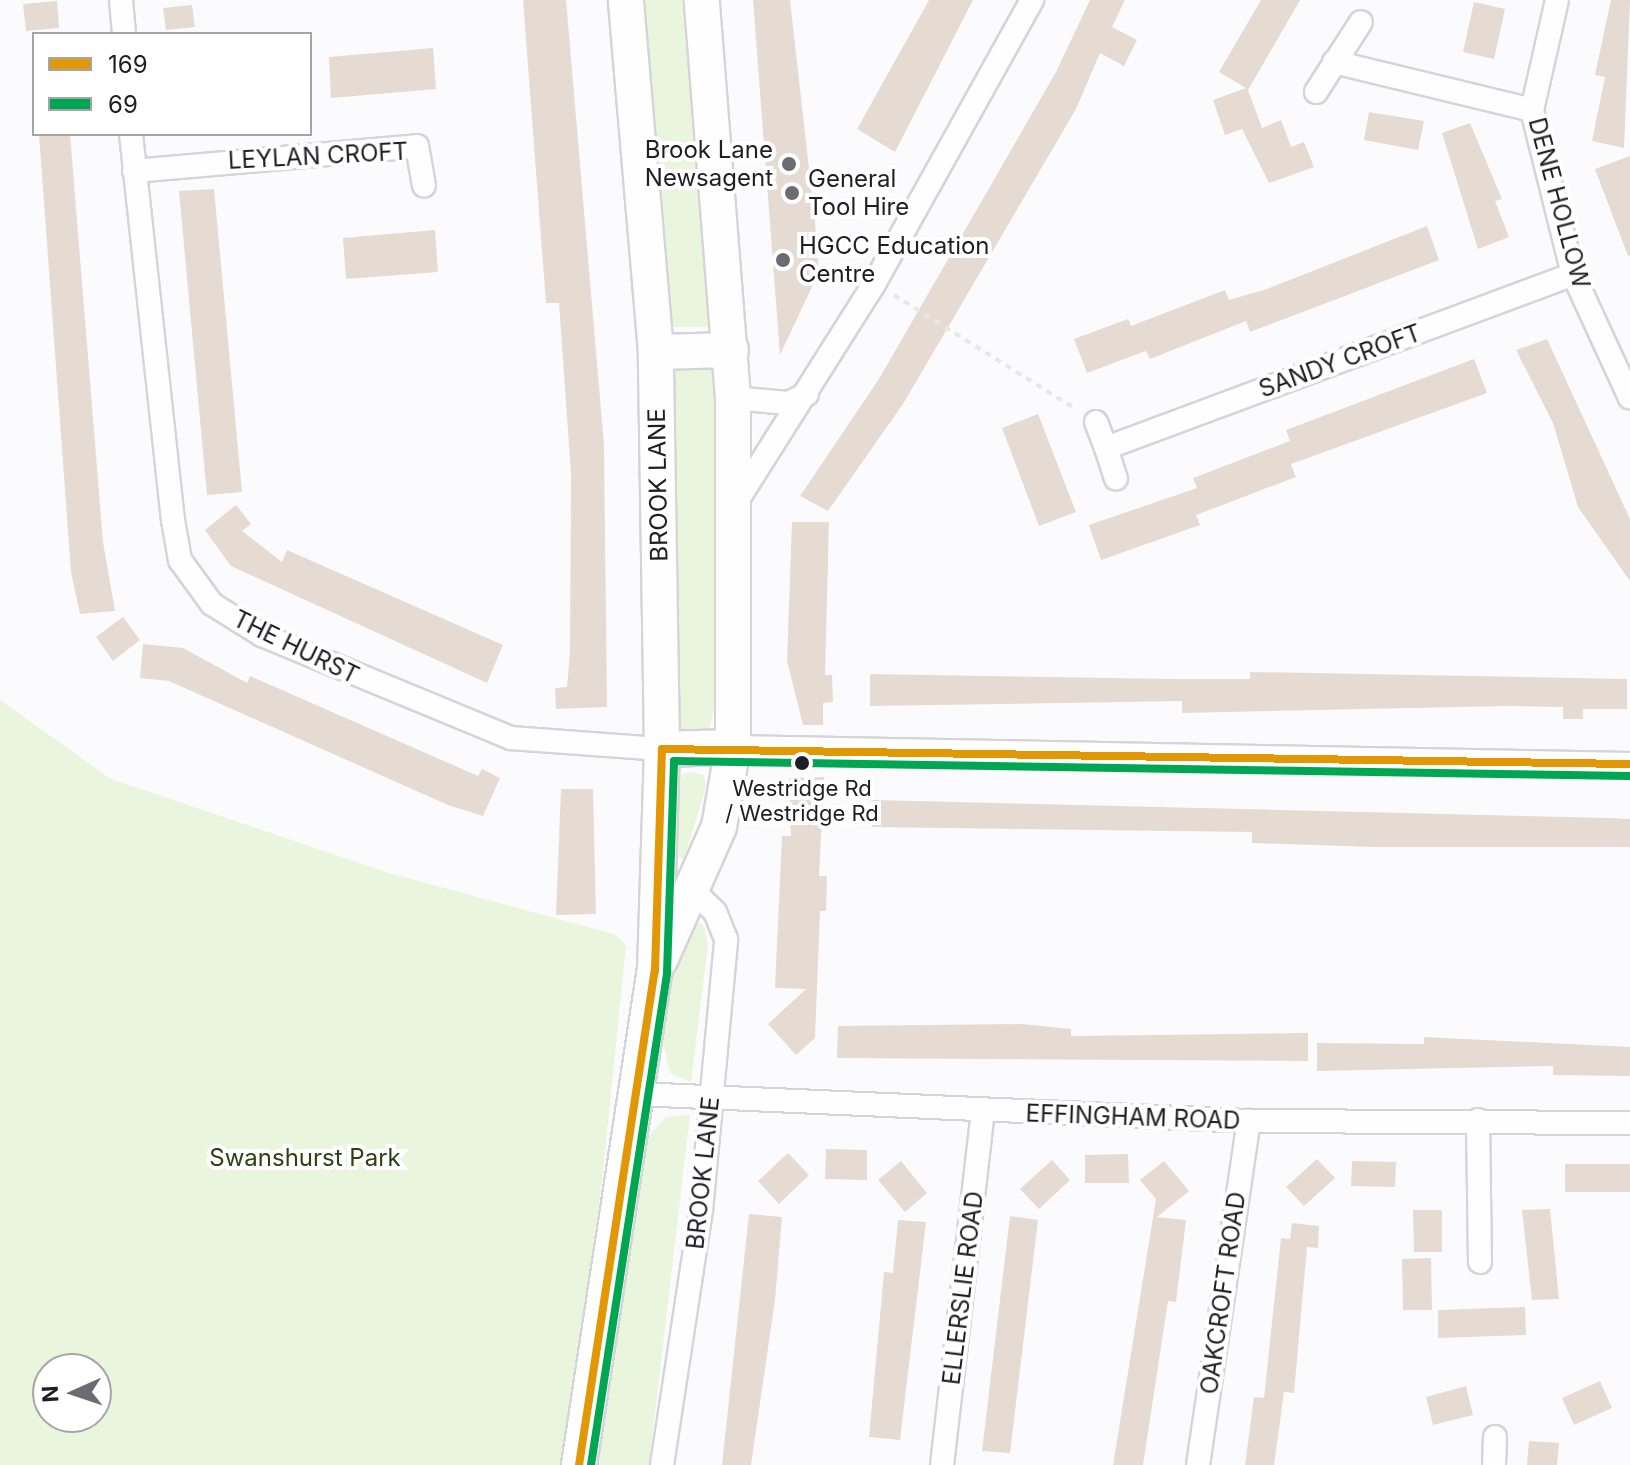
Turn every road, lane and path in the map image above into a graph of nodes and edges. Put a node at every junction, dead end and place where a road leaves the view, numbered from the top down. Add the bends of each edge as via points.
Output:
1 (121, 0) edge
2 (626, 0) edge
3 (702, 0) edge
4 (1032, 0) edge
5 (1557, 0) edge
6 (1361, 22) dead end
7 (124, 32) edge
8 (1334, 62) junction
9 (1316, 92) dead end
10 (1532, 110) junction
11 (131, 136) edge
12 (134, 171) junction
13 (424, 185) dead end
14 (1573, 274) junction
15 (874, 284) junction
16 (731, 350) junction
17 (656, 352) junction
18 (807, 394) junction
19 (733, 398) junction
20 (1630, 398) edge
21 (1096, 422) joint
22 (1106, 448) junction
23 (1116, 478) dead end
24 (735, 504) junction
25 (733, 747) junction
26 (662, 749) junction
27 (1630, 764) edge
28 (692, 890) junction
29 (655, 971) junction
30 (637, 1094) junction
31 (712, 1099) junction
32 (983, 1112) junction
33 (1478, 1120) junction
34 (1249, 1121) junction
35 (1630, 1123) edge
36 (1480, 1262) dead end
37 (1495, 1437) dead end
38 (579, 1465) edge
39 (662, 1465) edge
40 (942, 1465) edge
41 (1198, 1465) edge
42 (1494, 1465) edge

1 - 7 street
2 - 17 main road, BROOK LANE
3 - 16 main road, BROOK LANE
4 - 15 street
5 - 10 street, DENE HOLLOW
6 - 8 street
8 - 9 street
8 - 10 street
10 - 14 street, DENE HOLLOW
11 - 12 street, THE HURST
12 - 13 street, LEYLAN CROFT via 417,146
12 - 26 street, THE HURST via 175,533 180,560 212,604 262,635 511,738
14 - 20 street, DENE HOLLOW
14 - 22 street, SANDY CROFT
15 - 18 street
15 - 21 path
16 - 17 main road
16 - 19 main road, BROOK LANE
17 - 26 main road, BROOK LANE
18 - 19 street via 788,403
18 - 24 street
19 - 24 main road, BROOK LANE
21 - 22 street
22 - 23 street
24 - 25 main road, BROOK LANE
25 - 26 main road
25 - 27 street
25 - 28 main road, BROOK LANE via 719,827
26 - 29 main road, BROOK LANE
28 - 29 main road, BROOK LANE
28 - 31 street, BROOK LANE via 715,912 726,939
29 - 30 main road, BROOK LANE
30 - 31 street, EFFINGHAM ROAD
30 - 38 main road, BROOK LANE
31 - 32 street, EFFINGHAM ROAD
31 - 39 street, BROOK LANE
32 - 34 street, EFFINGHAM ROAD
32 - 40 street, ELLERSLIE ROAD
33 - 34 street, EFFINGHAM ROAD
33 - 35 street, EFFINGHAM ROAD
33 - 36 street
34 - 41 street, OAKCROFT ROAD
37 - 42 street

